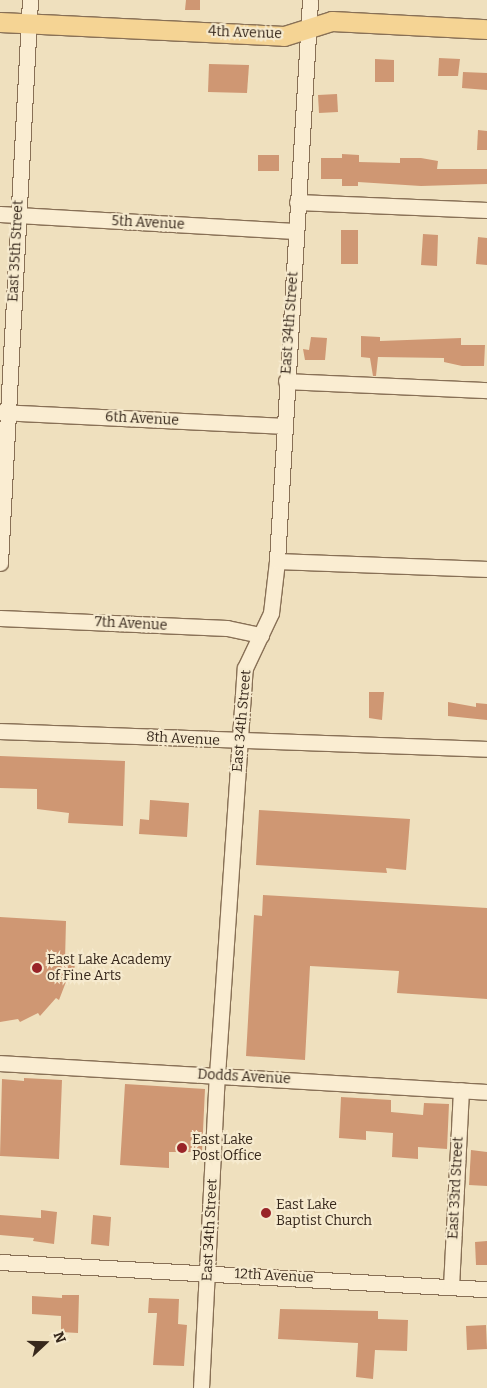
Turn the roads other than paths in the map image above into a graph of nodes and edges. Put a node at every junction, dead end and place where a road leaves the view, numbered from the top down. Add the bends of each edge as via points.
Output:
1 (30, 0) edge
2 (310, 0) edge
3 (0, 22) edge
4 (28, 22) junction
5 (308, 27) junction
6 (487, 29) edge
7 (297, 202) junction
8 (487, 210) edge
9 (0, 214) edge
10 (18, 215) junction
11 (296, 231) junction
12 (286, 381) junction
13 (487, 390) edge
14 (4, 412) edge
15 (284, 426) junction
16 (277, 561) junction
17 (0, 563) edge
18 (487, 569) edge
19 (0, 618) edge
20 (261, 635) junction
21 (0, 731) edge
22 (240, 742) junction
23 (487, 749) edge
24 (0, 1063) edge
25 (217, 1075) junction
26 (461, 1090) junction
27 (487, 1092) edge
28 (0, 1262) edge
29 (209, 1272) junction
30 (451, 1287) junction
31 (487, 1289) edge
32 (201, 1388) edge

1 - 4 street, East 35th Street
2 - 5 street, East 34th Street
3 - 4 main road, 4th Avenue
4 - 5 main road, 4th Avenue via 284,36
4 - 10 street, East 35th Street
5 - 6 main road, 4th Avenue via 332,21
5 - 7 street, East 34th Street
7 - 8 street
7 - 11 street, East 34th Street
9 - 10 street, 5th Avenue
10 - 11 street, 5th Avenue
10 - 14 street, East 35th Street
11 - 12 street, East 34th Street
12 - 13 street
12 - 15 street, East 34th Street
14 - 15 street, 6th Avenue
14 - 17 street, East 35th Street
15 - 16 street, East 34th Street
16 - 18 street
16 - 20 street, East 34th Street via 271,612
19 - 20 street, 7th Avenue via 227,628
20 - 22 street, East 34th Street via 245,668
21 - 22 street, 8th Avenue
22 - 23 street, 8th Avenue
22 - 25 street, East 34th Street
24 - 25 street, Dodds Avenue
25 - 26 street, Dodds Avenue
25 - 29 street, East 34th Street
26 - 27 street, Dodds Avenue
26 - 30 street, East 33rd Street
28 - 29 street, 12th Avenue
29 - 30 street, 12th Avenue
29 - 32 street, East 34th Street
30 - 31 street, 12th Avenue

